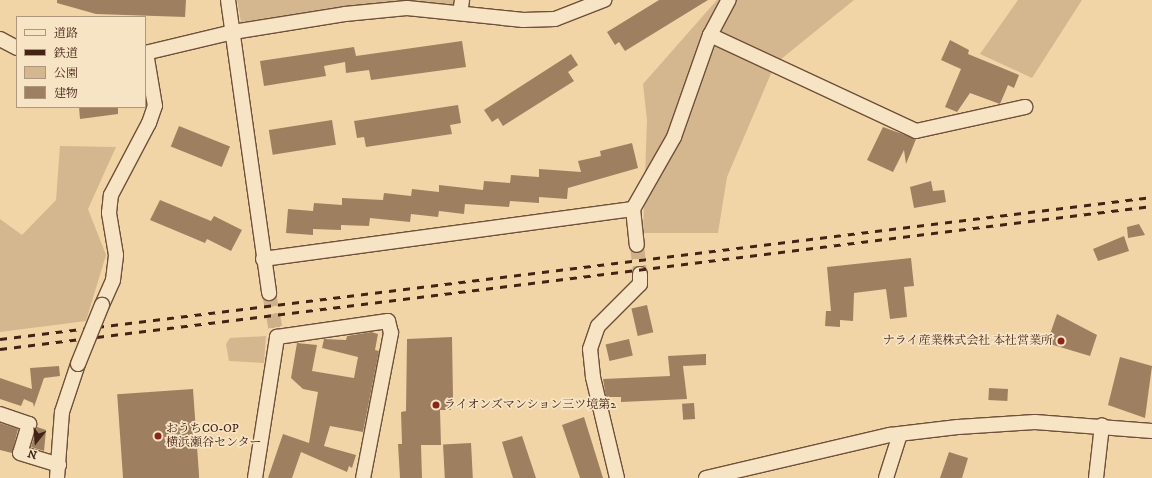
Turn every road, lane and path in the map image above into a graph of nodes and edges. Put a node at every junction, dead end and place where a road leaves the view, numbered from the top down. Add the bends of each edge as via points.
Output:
1 (228, 0) edge
2 (604, 0) edge
3 (729, 0) edge
4 (461, 6) edge
5 (233, 32) junction
6 (710, 35) junction
7 (0, 39) edge
8 (16, 47) edge
9 (146, 53) edge
10 (146, 58) edge
11 (1025, 107) dead end
12 (633, 209) junction
13 (637, 245) tunnel mouth
14 (263, 259) junction
15 (640, 274) tunnel mouth
16 (269, 293) tunnel mouth
17 (0, 414) edge
18 (1102, 425) junction
19 (1152, 432) edge
20 (900, 434) junction
21 (58, 472) edge
22 (255, 478) edge
23 (363, 478) edge
24 (617, 478) edge
25 (706, 478) edge
26 (886, 478) edge
27 (1096, 478) edge

1 - 5 street
2 - 4 street via 555,19 522,20
3 - 6 street
4 - 5 street via 407,8
5 - 9 street
5 - 14 street
6 - 11 street via 916,131
6 - 12 street via 674,137
7 - 8 street
10 - 21 street, bridge via 155,106 150,123 111,195 109,213 116,255 113,280 78,364 62,412
12 - 13 street
12 - 14 street
14 - 16 street
15 - 24 street via 640,284 598,326 590,349 593,377
17 - 21 street via 29,424 20,453
18 - 19 street
18 - 20 street via 1035,422
18 - 27 street
20 - 25 street
20 - 26 street
22 - 23 street via 277,337 388,321 392,333

